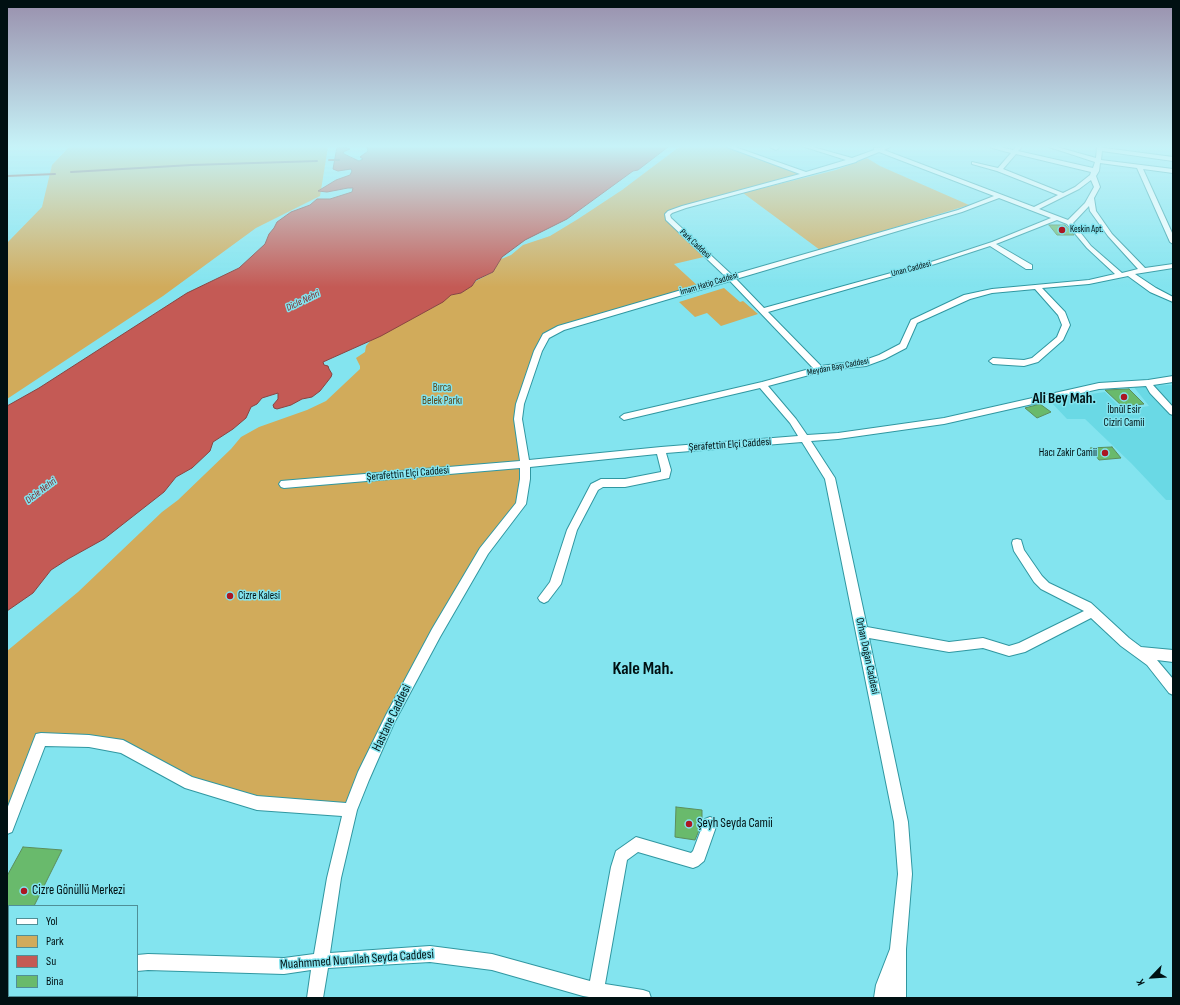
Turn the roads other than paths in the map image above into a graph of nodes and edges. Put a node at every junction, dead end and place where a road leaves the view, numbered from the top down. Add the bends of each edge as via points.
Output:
1 (728, 194) edge
2 (994, 194) edge
3 (1061, 194) edge
4 (1093, 194) edge
5 (1151, 194) edge
6 (1064, 195) joint
7 (1000, 196) junction
8 (1091, 198) junction
9 (1035, 209) junction
10 (1057, 218) junction
11 (1069, 223) junction
12 (1173, 242) edge
13 (991, 244) junction
14 (1029, 267) dead end
15 (1172, 267) edge
16 (1143, 270) junction
17 (1129, 273) junction
18 (1120, 275) junction
19 (731, 278) junction
20 (1037, 287) junction
21 (1173, 300) edge
22 (763, 311) junction
23 (993, 361) dead end
24 (819, 369) junction
25 (1173, 379) edge
26 (1148, 383) junction
27 (762, 385) junction
28 (1173, 412) edge
29 (624, 417) dead end
30 (804, 440) junction
31 (661, 450) junction
32 (525, 464) junction
33 (284, 484) dead end
34 (1017, 543) dead end
35 (544, 598) dead end
36 (1094, 612) junction
37 (862, 632) junction
38 (1139, 652) junction
39 (1173, 656) edge
40 (1173, 688) edge
41 (350, 810) junction
42 (710, 824) dead end
43 (7, 828) edge
44 (898, 949) junction
45 (322, 961) junction
46 (138, 963) edge
47 (596, 990) junction
48 (315, 998) edge
49 (643, 998) edge
50 (882, 998) edge
51 (898, 998) edge

1 - 19 street, Park Caddesi via 668,213 668,219
2 - 7 street
3 - 6 street
4 - 8 street
5 - 12 street
6 - 9 street
7 - 9 street
7 - 19 street, İmam Hatip Caddesi via 960,211
8 - 11 street
8 - 16 street via 1093,211 1110,235
9 - 10 street
10 - 11 street
10 - 13 street, Unan Caddesi
11 - 18 street via 1089,247
13 - 14 street
13 - 22 street, Unan Caddesi via 934,263
15 - 16 street, Meydan Başı Caddesi
16 - 17 street, Meydan Başı Caddesi
17 - 18 street, Meydan Başı Caddesi
17 - 21 street
18 - 20 street, Meydan Başı Caddesi via 1089,282
19 - 22 street, Park Caddesi
19 - 32 street, İmam Hatip Caddesi via 561,328 546,336 538,351 520,404 519,434
20 - 23 street via 1062,314 1066,326 1060,338 1035,360 1024,363
20 - 24 street, Meydan Başı Caddesi via 992,291 967,297 914,322 903,346 882,357 866,363
22 - 24 street, Park Caddesi
24 - 27 street, Meydan Başı Caddesi
25 - 26 street, Şerafettin Elçi Caddesi
26 - 28 street
26 - 30 street, Şerafettin Elçi Caddesi via 1099,386 944,421
27 - 29 street, Meydan Başı Caddesi
27 - 30 street, Orhan Doğan Caddesi via 781,406
30 - 31 street, Şerafettin Elçi Caddesi
30 - 37 street, Orhan Doğan Caddesi via 830,478
31 - 32 street, Şerafettin Elçi Caddesi
31 - 35 street via 666,475 594,486 572,530 555,584
32 - 33 street, Şerafettin Elçi Caddesi
32 - 41 street, Hastane Caddesi via 521,504 484,552 436,633 390,719
34 - 36 street via 1019,551 1042,582
36 - 37 street via 1021,648 1009,651 983,643 949,647
36 - 38 street
37 - 44 street, Orhan Doğan Caddesi via 901,822 905,874
38 - 39 street
38 - 40 street via 1151,661
41 - 43 street via 257,803 190,783 123,747 90,741 41,739
41 - 45 street, Hastane Caddesi via 334,878
42 - 47 street via 699,856 693,861 636,844 622,856
44 - 50 street, Orhan Doğan Caddesi via 884,985
44 - 51 street, Orhan Doğan Caddesi
45 - 46 street, Muahmmed Nurullah Seyda Caddesi via 284,966
45 - 47 street, Muahmmed Nurullah Seyda Caddesi via 430,954 492,962
45 - 48 street, Hastane Caddesi
47 - 49 street, Muahmmed Nurullah Seyda Caddesi

